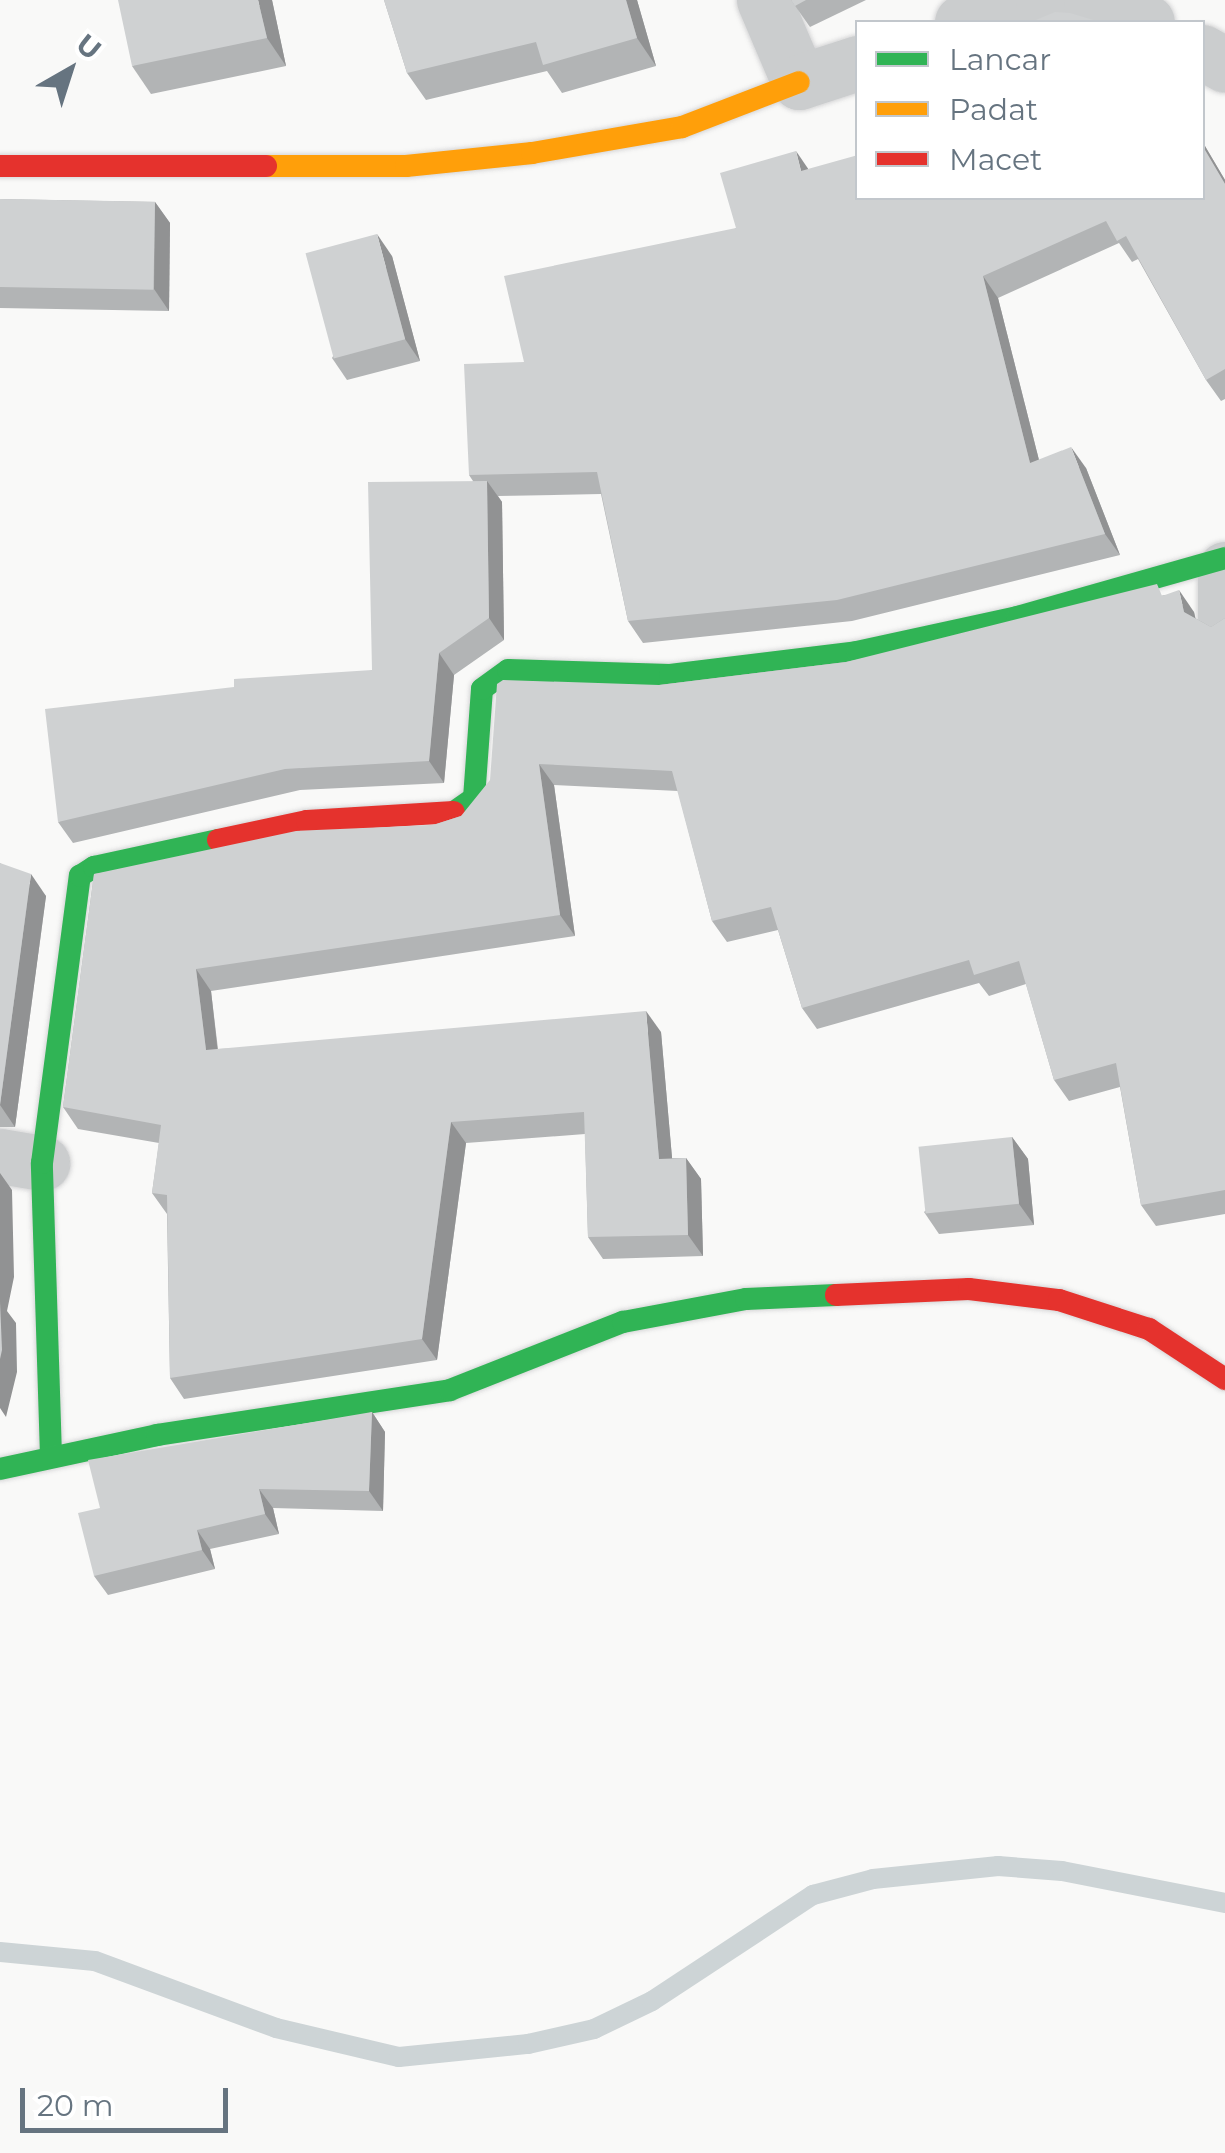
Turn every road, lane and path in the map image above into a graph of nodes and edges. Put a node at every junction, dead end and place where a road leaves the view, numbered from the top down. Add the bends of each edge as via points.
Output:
1 (764, 0) edge
2 (970, 20) edge
3 (1141, 20) edge
4 (855, 63) edge
5 (800, 82) junction
6 (0, 166) edge
7 (1225, 558) edge
8 (1225, 569) edge
9 (1225, 617) edge
10 (21, 1159) edge
11 (1225, 1379) edge
12 (51, 1456) junction
13 (0, 1469) edge

1 - 5 street
2 - 3 street via 1042,2 1092,3
4 - 5 street
5 - 6 street via 682,127 532,154 406,166
7 - 10 street via 1017,617 857,652 670,675 508,670 482,690 474,798 464,808 447,815 307,821 94,867 80,876 74,894
8 - 9 street
10 - 12 street
11 - 12 street via 1149,1329 1058,1300 969,1289 746,1300 624,1322 450,1390
12 - 13 street

